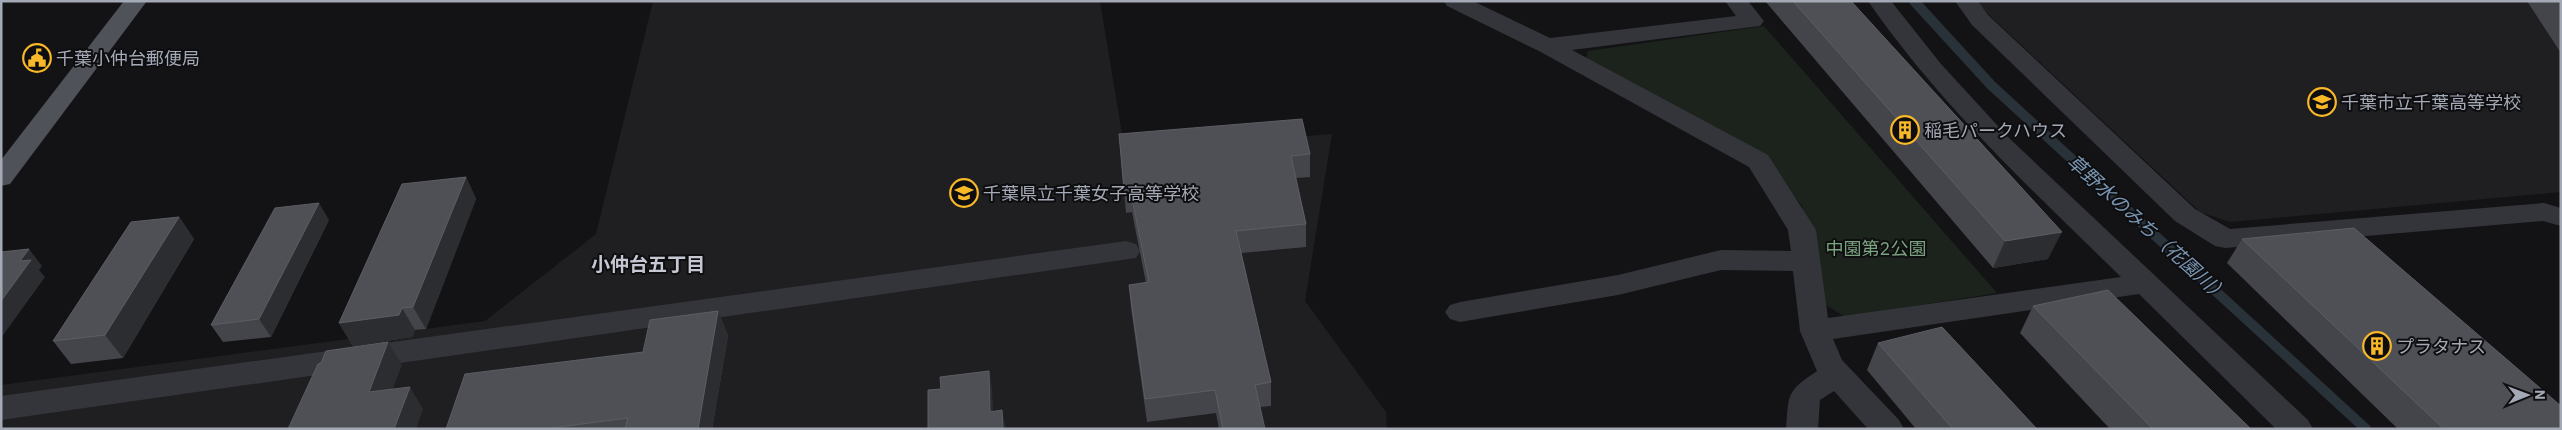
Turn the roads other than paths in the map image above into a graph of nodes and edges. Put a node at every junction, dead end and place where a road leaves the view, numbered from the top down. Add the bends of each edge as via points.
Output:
1 (136, 1) edge
2 (1455, 1) edge
3 (1736, 1) edge
4 (1879, 1) edge
5 (1966, 1) edge
6 (1547, 46) junction
7 (1, 178) edge
8 (2561, 217) edge
9 (1126, 251) dead end
10 (1806, 261) junction
11 (2148, 283) junction
12 (1460, 312) dead end
13 (1815, 331) junction
14 (1836, 374) junction
15 (1, 408) edge
16 (1802, 429) edge
17 (1888, 429) edge
18 (2297, 429) edge

1 - 7 main road
2 - 6 street
3 - 6 street via 1752,21
4 - 11 street via 1932,69 1998,143
5 - 8 street via 1980,20 2185,215 2225,239 2544,212
6 - 10 street via 1759,161 1802,230
9 - 15 street
10 - 12 street via 1721,260 1618,285
10 - 13 street
11 - 13 street
11 - 18 street
13 - 14 street via 1828,366
14 - 16 street via 1805,394
14 - 17 street

